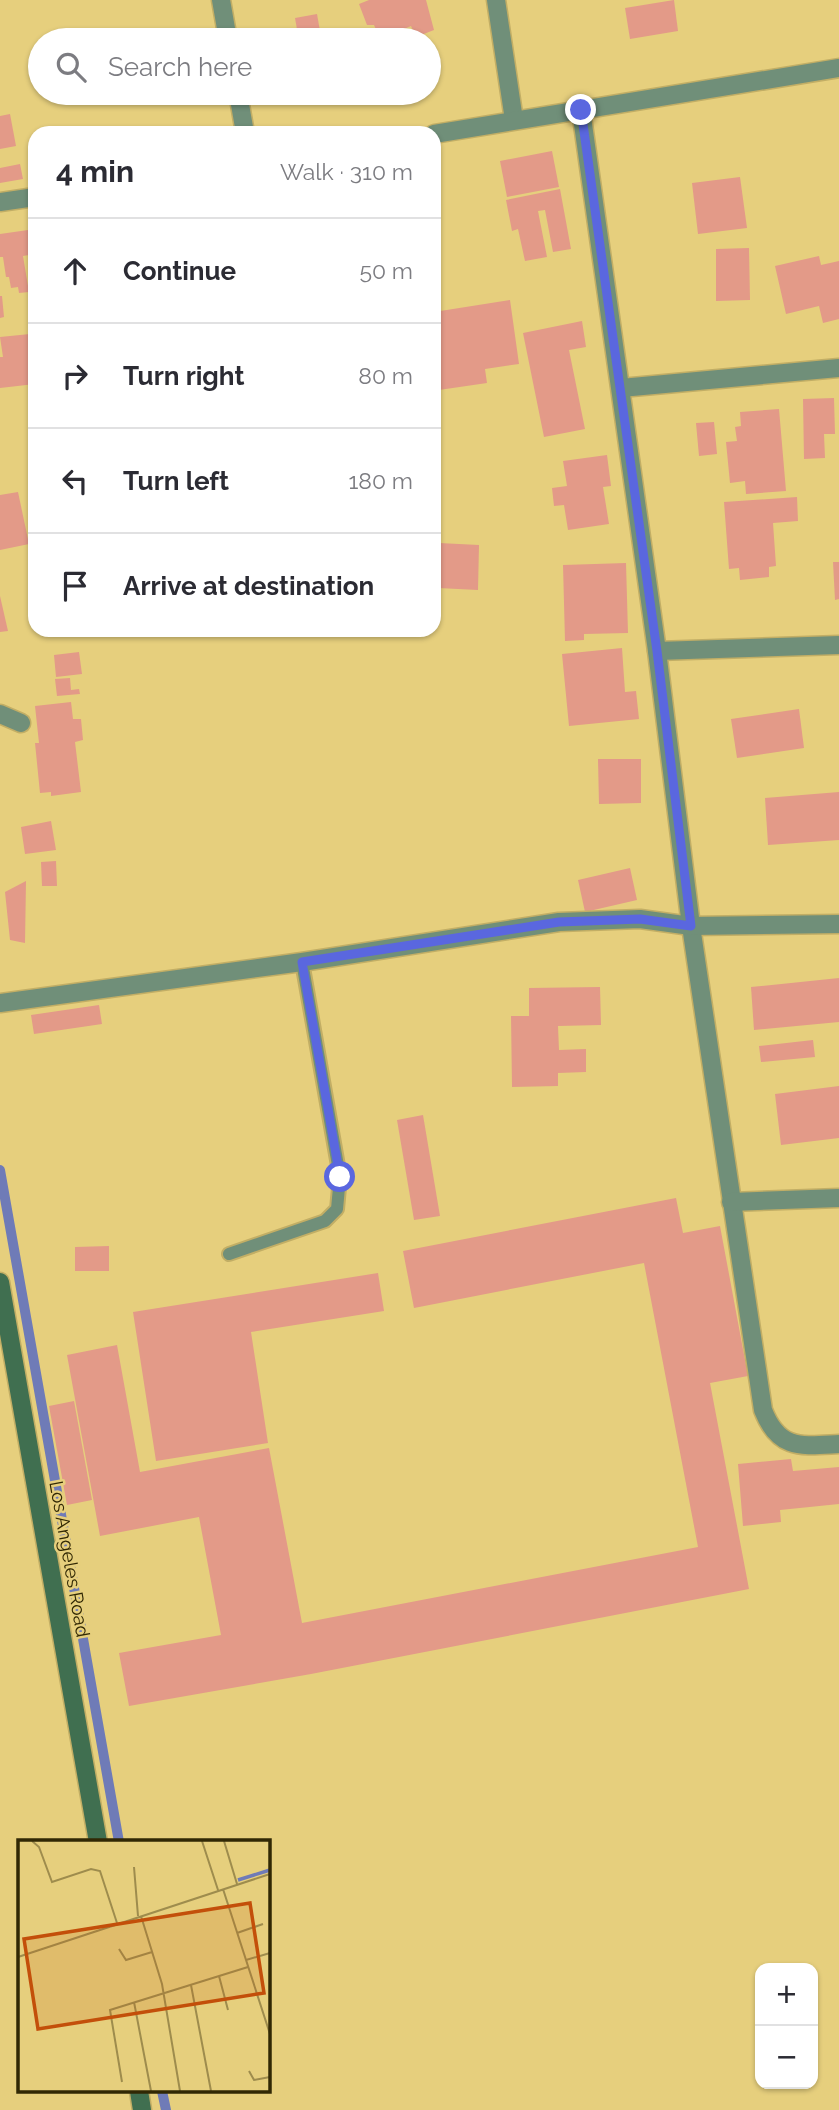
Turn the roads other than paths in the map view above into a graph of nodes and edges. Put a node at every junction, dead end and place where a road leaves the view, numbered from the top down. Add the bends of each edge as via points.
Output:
1 (221, 0) edge
2 (496, 0) edge
3 (226, 28) edge
4 (839, 68) edge
5 (240, 105) edge
6 (581, 110) junction
7 (514, 120) junction
8 (244, 126) edge
9 (441, 133) edge
10 (28, 198) edge
11 (0, 202) edge
12 (839, 368) edge
13 (621, 388) junction
14 (839, 645) edge
15 (657, 651) junction
16 (0, 714) edge
17 (21, 723) dead end
18 (839, 924) edge
19 (691, 926) junction
20 (302, 962) junction
21 (0, 1003) edge
22 (839, 1198) edge
23 (731, 1202) junction
24 (229, 1254) dead end
25 (0, 1282) edge
26 (839, 1444) edge
27 (98, 1840) edge
28 (139, 2092) edge
29 (142, 2110) edge

1 - 3 street
2 - 7 street
4 - 6 street
5 - 8 street
6 - 7 street
6 - 13 street
7 - 9 street
10 - 11 street
12 - 13 street
13 - 15 street
14 - 15 street
15 - 19 street
16 - 17 street
18 - 19 street
19 - 20 street via 640,919 559,922
19 - 23 street
20 - 21 street
20 - 24 lane via 340,1177 337,1209 326,1221
22 - 23 street
23 - 26 street via 769,1425 791,1444
25 - 27 main road, Los Angeles Road
28 - 29 main road

